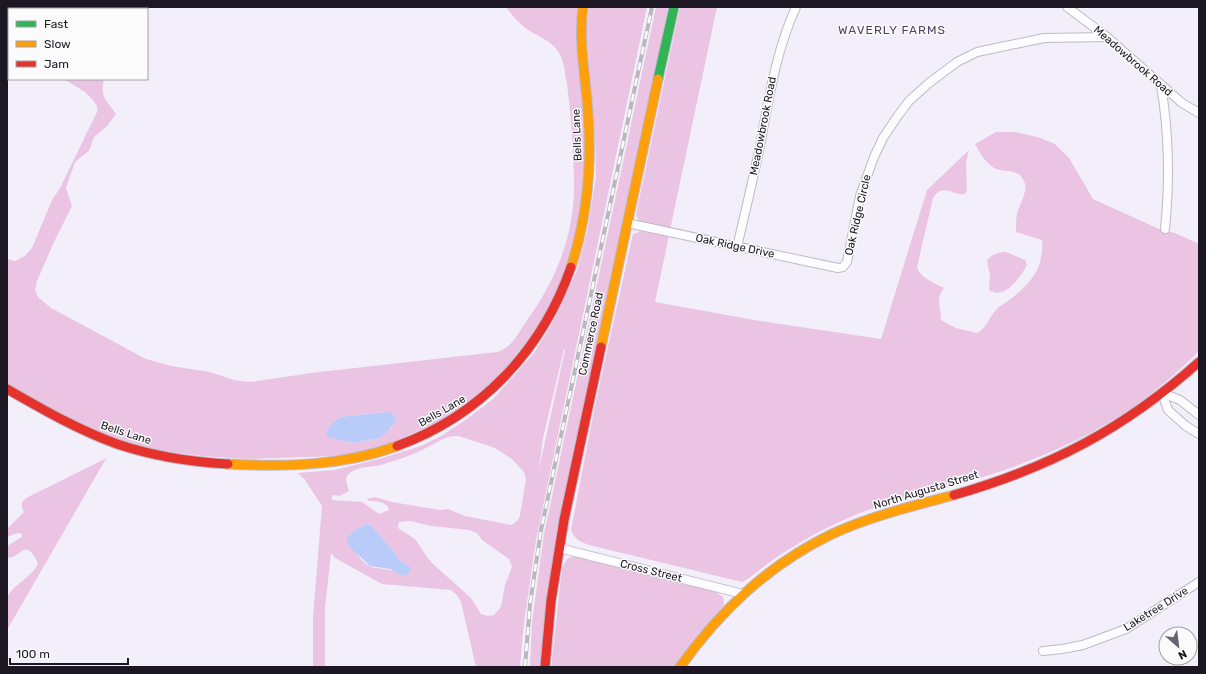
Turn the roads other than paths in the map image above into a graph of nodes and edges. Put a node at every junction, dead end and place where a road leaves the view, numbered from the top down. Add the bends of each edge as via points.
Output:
1 (583, 7) edge
2 (674, 7) edge
3 (796, 7) edge
4 (1067, 7) edge
5 (1107, 37) junction
6 (1161, 85) junction
7 (1199, 113) edge
8 (627, 223) junction
9 (1165, 229) dead end
10 (737, 247) junction
11 (843, 267) joint
12 (1199, 362) edge
13 (7, 389) edge
14 (1162, 394) junction
15 (1199, 415) edge
16 (1199, 434) edge
17 (560, 548) junction
18 (1199, 582) edge
19 (743, 594) junction
20 (1043, 651) dead end
21 (545, 667) edge
22 (680, 667) edge

1 - 13 main road, Bells Lane via 581,22 590,157 586,206 574,258 553,309 524,356 496,387 462,415 410,442 362,456 293,464 226,464 167,457 119,445 78,428
2 - 8 main road, Commerce Road
3 - 10 street, Meadowbrook Road via 783,38 774,70
4 - 5 street, Meadowbrook Road
5 - 6 street, Meadowbrook Road
5 - 11 street, Oak Ridge Circle via 1044,38 977,52 956,62 929,83 897,118 874,157 860,196 847,262
6 - 7 street, Meadowbrook Road via 1187,107
6 - 9 street via 1169,168
8 - 10 street, Oak Ridge Drive
8 - 17 main road, Commerce Road
10 - 11 street, Oak Ridge Drive
12 - 14 main road, North Augusta Street
14 - 15 street via 1180,400
14 - 16 street via 1168,410
14 - 19 main road, North Augusta Street via 1088,442 1030,470 860,523 828,537 774,569
17 - 19 street, Cross Street
17 - 21 main road, Commerce Road via 551,601
18 - 20 street, Laketree Drive via 1126,629 1083,645
19 - 22 main road, North Augusta Street via 709,629

